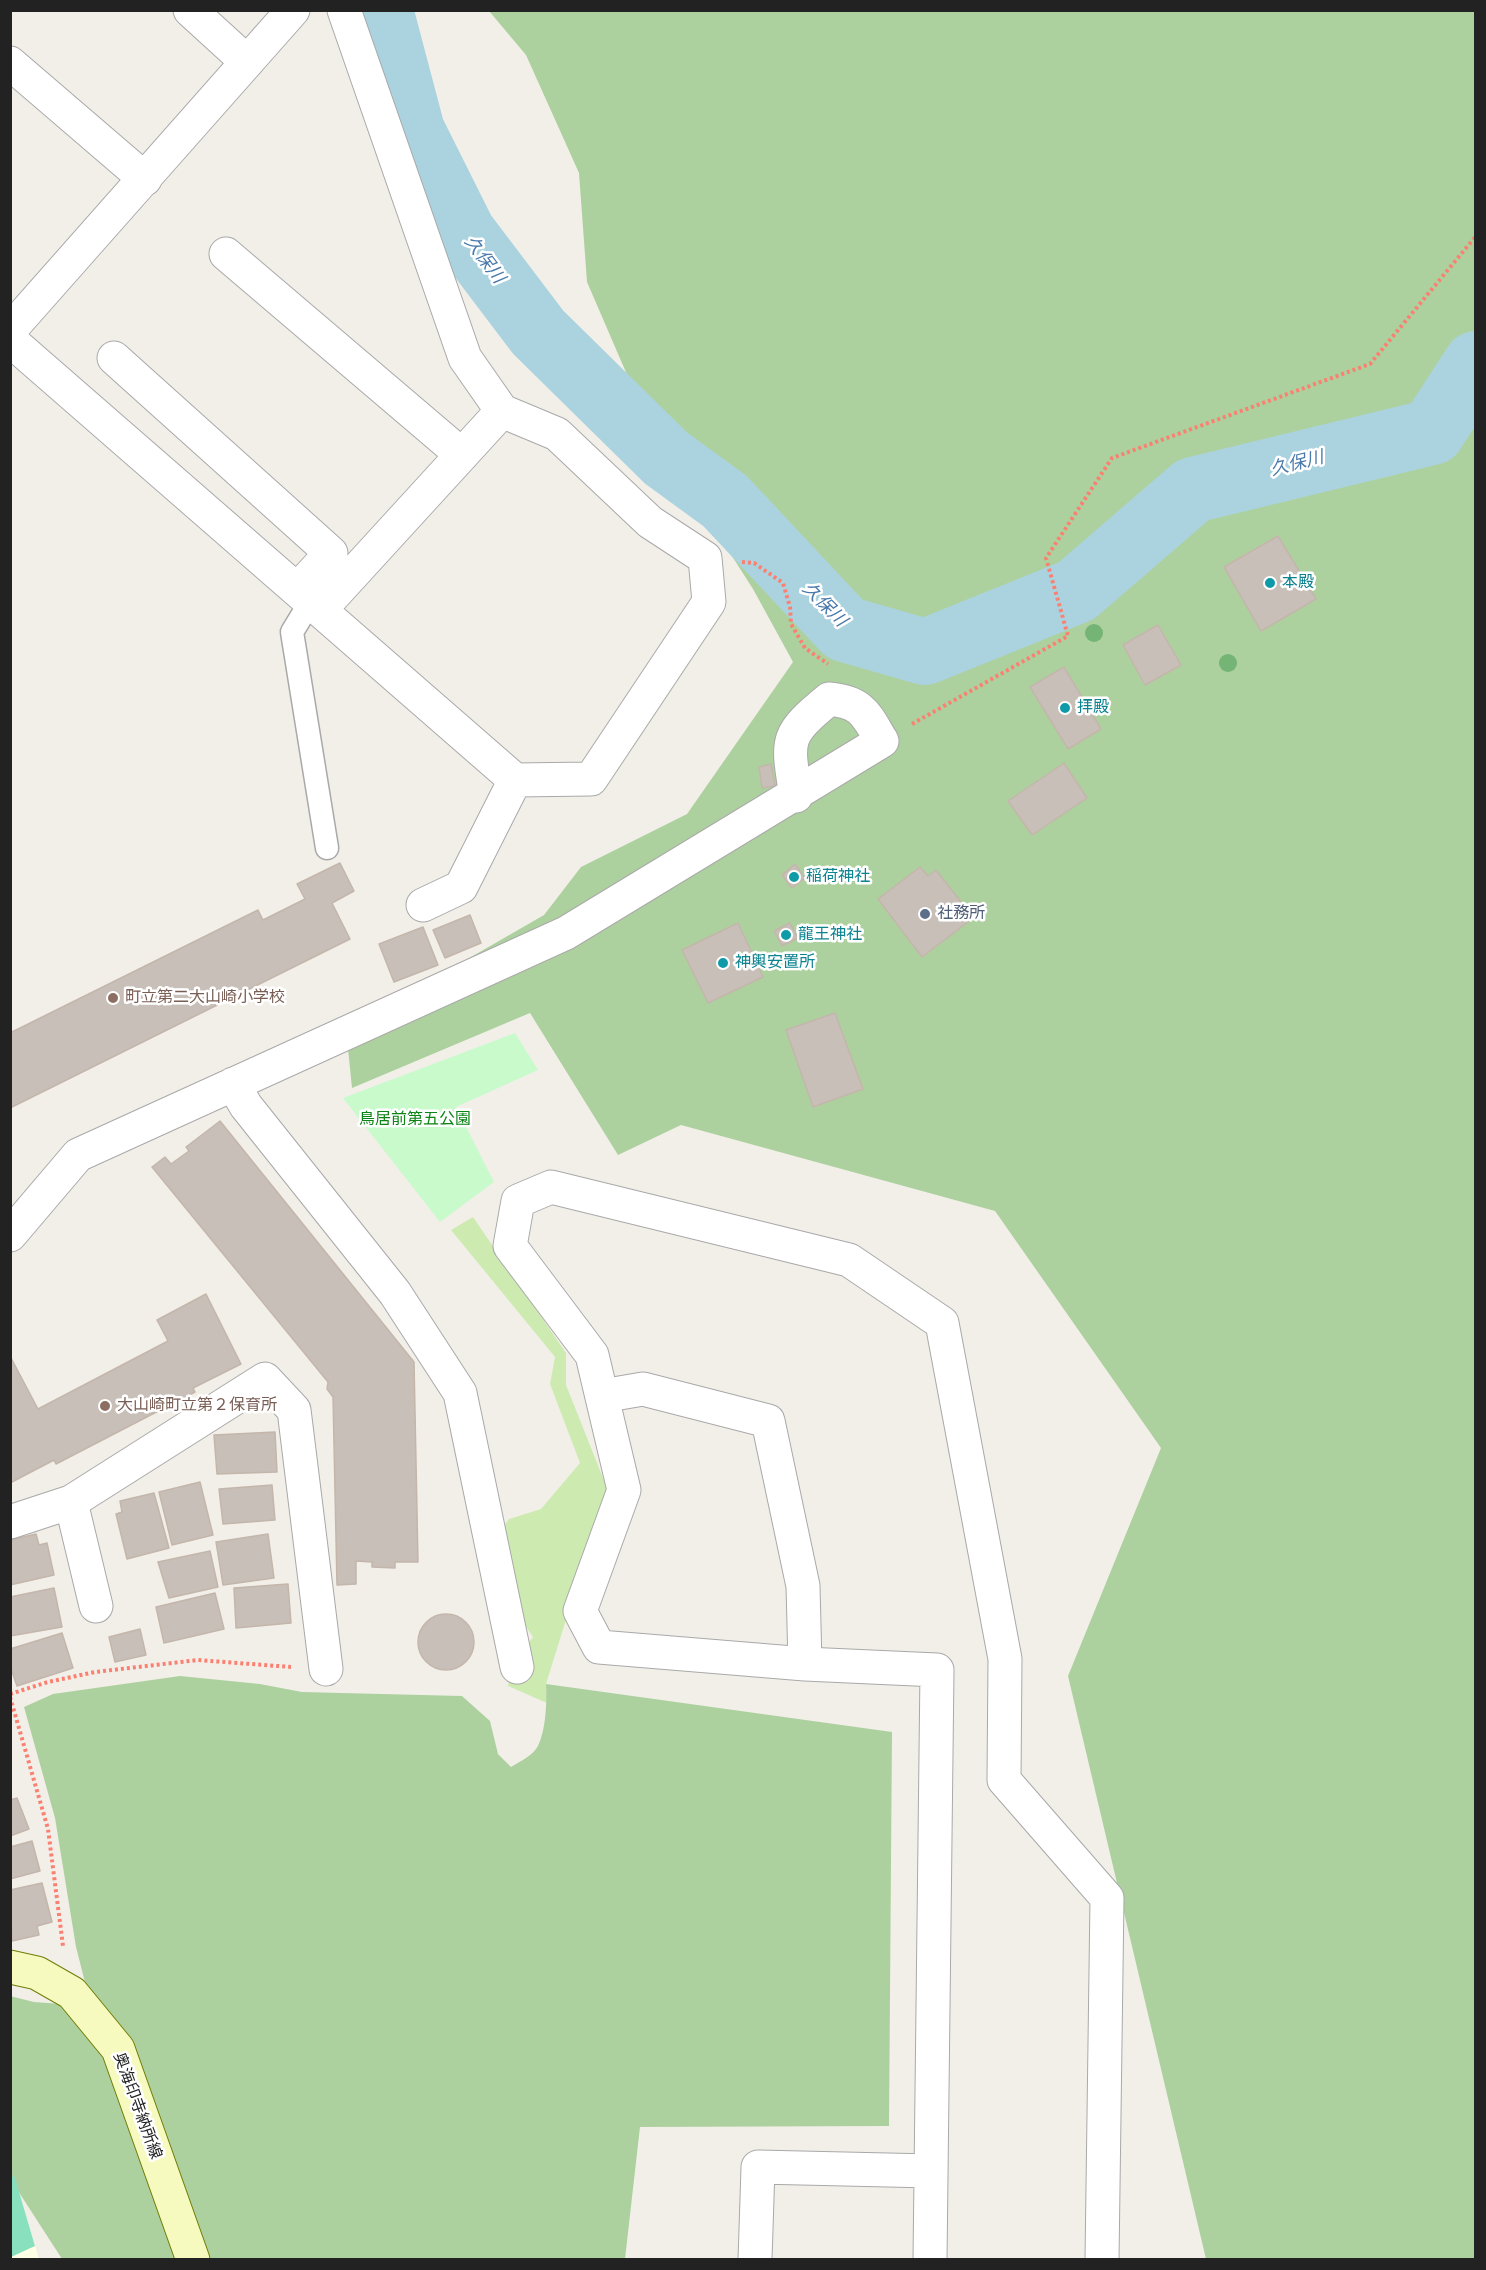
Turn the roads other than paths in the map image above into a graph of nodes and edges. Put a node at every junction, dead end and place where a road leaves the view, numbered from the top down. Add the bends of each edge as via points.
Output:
1 (190, 10) edge
2 (292, 10) edge
3 (344, 10) edge
4 (248, 62) junction
5 (10, 63) edge
6 (145, 179) junction
7 (226, 254) dead end
8 (10, 330) edge
9 (10, 340) edge
10 (114, 358) dead end
11 (502, 411) junction
12 (462, 455) junction
13 (309, 600) junction
14 (515, 780) junction
15 (796, 796) junction
16 (327, 848) dead end
17 (423, 905) dead end
18 (233, 1084) junction
19 (10, 1235) edge
20 (602, 1396) junction
21 (71, 1502) junction
22 (10, 1522) edge
23 (96, 1606) dead end
24 (805, 1664) junction
25 (517, 1667) dead end
26 (326, 1669) road end
27 (10, 1967) edge
28 (931, 2171) junction
29 (193, 2259) edge
30 (754, 2259) edge
31 (930, 2259) edge
32 (1102, 2259) edge

1 - 4 street
2 - 4 street
3 - 11 street via 465,358
4 - 6 street
5 - 6 street
6 - 8 street
7 - 12 street
9 - 13 street
10 - 13 street via 331,553
11 - 12 street
11 - 14 street via 556,434 650,522 705,558 709,602 591,779
12 - 13 street
13 - 14 street
13 - 16 lane via 292,632
14 - 17 street via 461,887
15 - 15 street via 789,754 800,723 830,699 846,700 861,707 882,741
15 - 18 street via 566,933
18 - 19 street via 78,1155
18 - 25 street via 246,1106 395,1293 460,1393
20 - 24 street via 643,1389 768,1421 803,1586
20 - 24 street via 624,1490 580,1611 599,1647
20 - 32 street via 592,1355 510,1246 518,1201 551,1187 849,1260 942,1323 1005,1659 1004,1779 1107,1898
21 - 22 street
21 - 23 street
21 - 26 street via 265,1379 294,1410
24 - 28 street via 937,1670
27 - 29 main road, 奥海印寺納所線 via 37,1972 72,1994 118,2049
28 - 30 street via 758,2167
28 - 31 street

